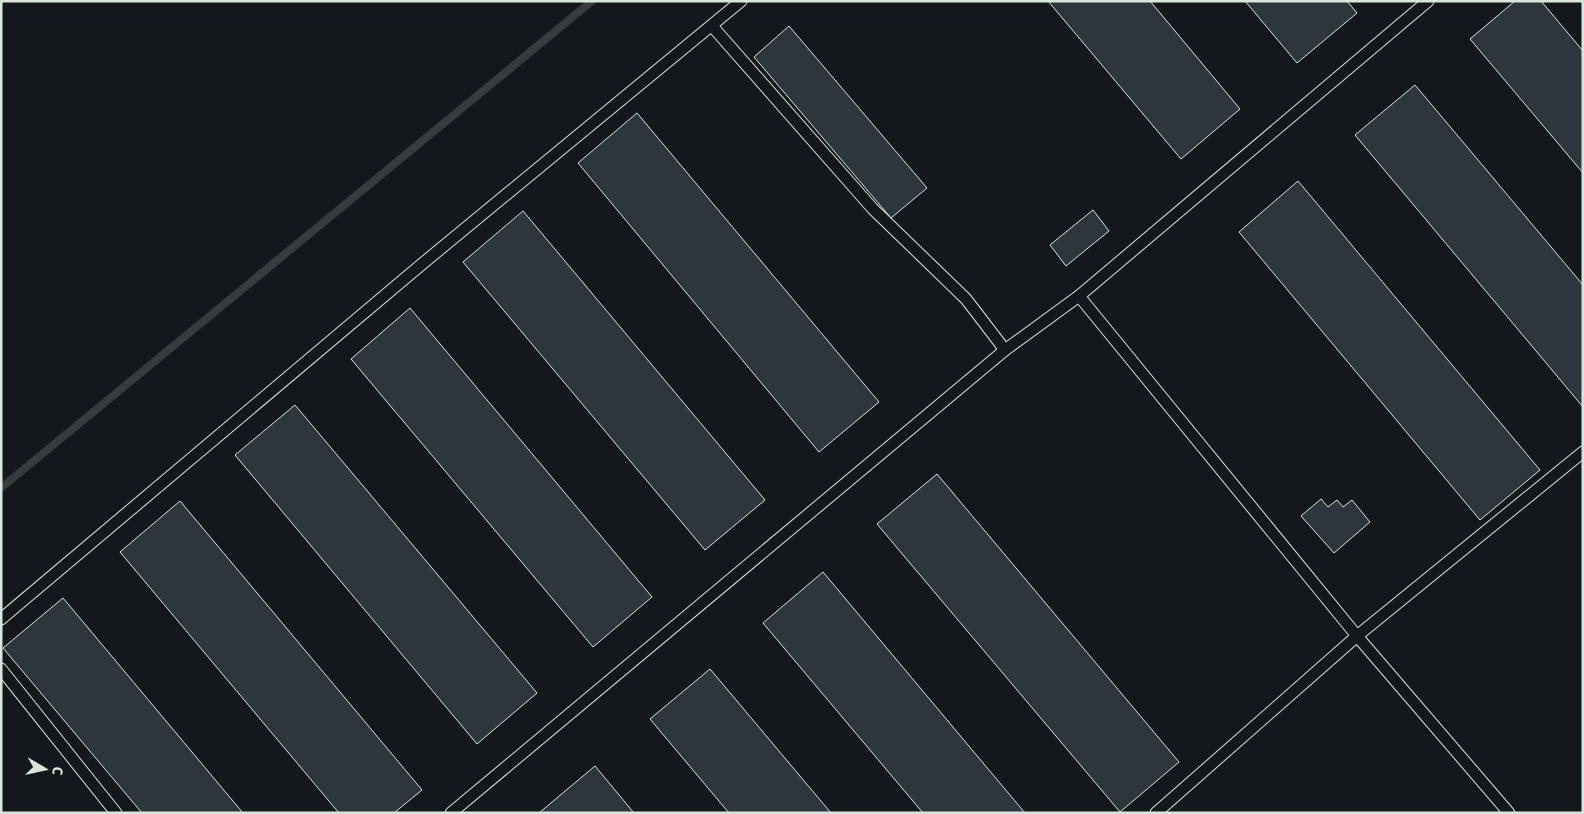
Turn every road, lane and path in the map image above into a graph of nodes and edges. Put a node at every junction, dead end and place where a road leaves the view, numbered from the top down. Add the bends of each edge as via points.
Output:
1 (742, 1) edge
2 (1428, 1) edge
3 (712, 26) junction
4 (1079, 296) junction
5 (1005, 350) junction
6 (1583, 452) edge
7 (1, 619) edge
8 (1357, 636) junction
9 (1, 669) edge
10 (116, 813) edge
11 (451, 813) edge
12 (1156, 813) edge
13 (1509, 813) edge

1 - 3 lane
2 - 4 lane
3 - 5 lane via 873,209 966,299
3 - 7 lane via 422,264
4 - 5 lane
4 - 8 lane
5 - 11 lane
6 - 8 lane
8 - 12 lane
8 - 13 lane
9 - 10 lane

